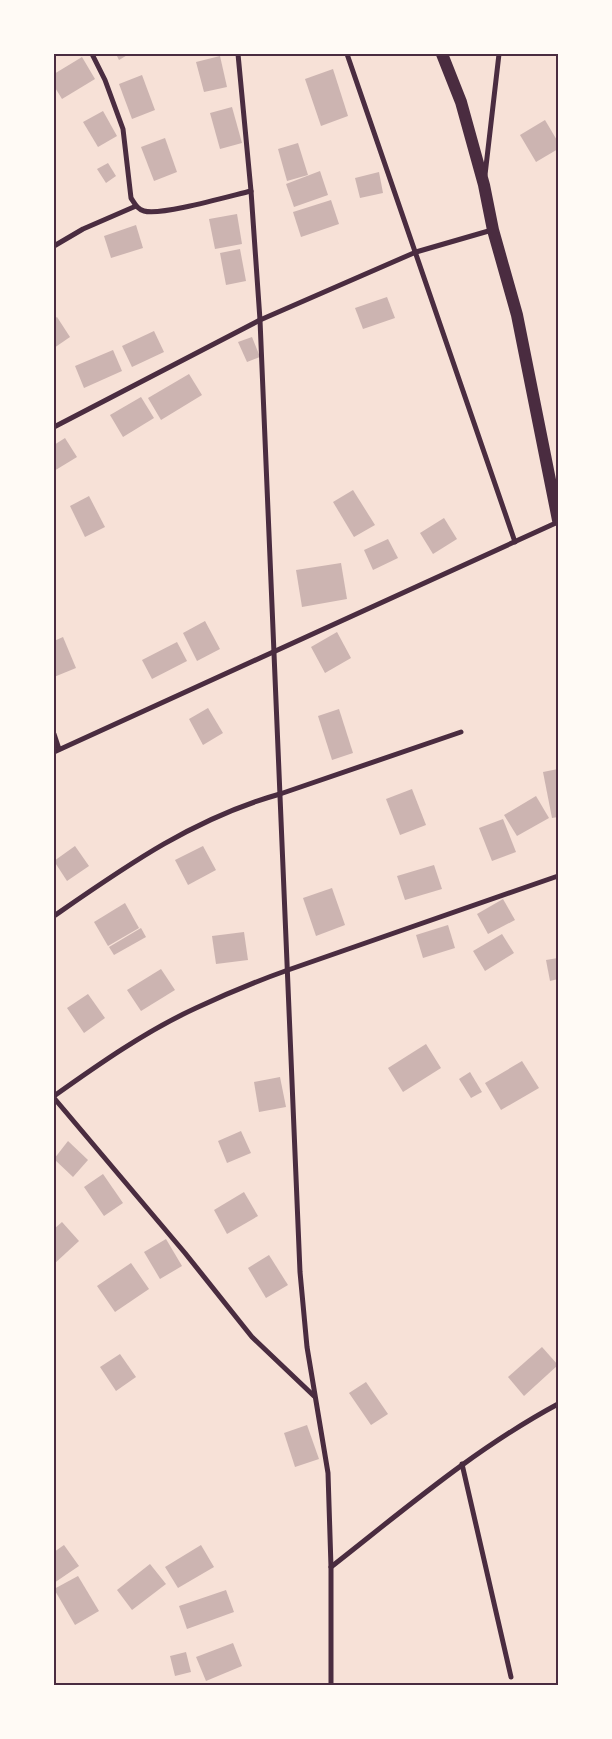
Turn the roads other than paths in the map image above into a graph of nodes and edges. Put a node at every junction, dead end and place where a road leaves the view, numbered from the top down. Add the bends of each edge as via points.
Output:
1 (92, 54) edge
2 (238, 54) edge
3 (347, 54) edge
4 (442, 54) edge
5 (504, 54) edge
6 (499, 56) edge
7 (484, 185) junction
8 (251, 191) junction
9 (136, 206) junction
10 (493, 230) junction
11 (54, 246) edge
12 (416, 252) junction
13 (260, 320) junction
14 (54, 427) edge
15 (558, 521) edge
16 (515, 542) junction
17 (274, 651) junction
18 (461, 732) dead end
19 (54, 734) edge
20 (59, 749) junction
21 (54, 752) edge
22 (280, 794) junction
23 (558, 876) edge
24 (54, 916) edge
25 (288, 970) junction
26 (54, 1097) edge
27 (314, 1396) junction
28 (558, 1404) edge
29 (462, 1464) junction
30 (331, 1567) junction
31 (511, 1677) dead end
32 (331, 1685) edge

1 - 9 street via 122,129 131,198
2 - 8 street
3 - 12 street
4 - 7 main road via 461,102
5 - 6 street
6 - 7 street
7 - 10 main road
8 - 9 street via 159,212 143,211
8 - 13 street
9 - 11 street via 83,229
10 - 12 street
10 - 15 main road via 517,315
12 - 13 street
12 - 16 street
13 - 14 street
13 - 17 street
15 - 16 street
16 - 17 street
17 - 20 street
17 - 22 street
18 - 22 street
19 - 20 street
20 - 21 street
22 - 24 street via 214,817 162,844
22 - 25 street
23 - 25 street
25 - 26 street via 195,1008 143,1037
25 - 27 street via 300,1272
26 - 27 street via 252,1338
27 - 30 street via 328,1473
28 - 29 street
29 - 30 street
29 - 31 street
30 - 32 street

